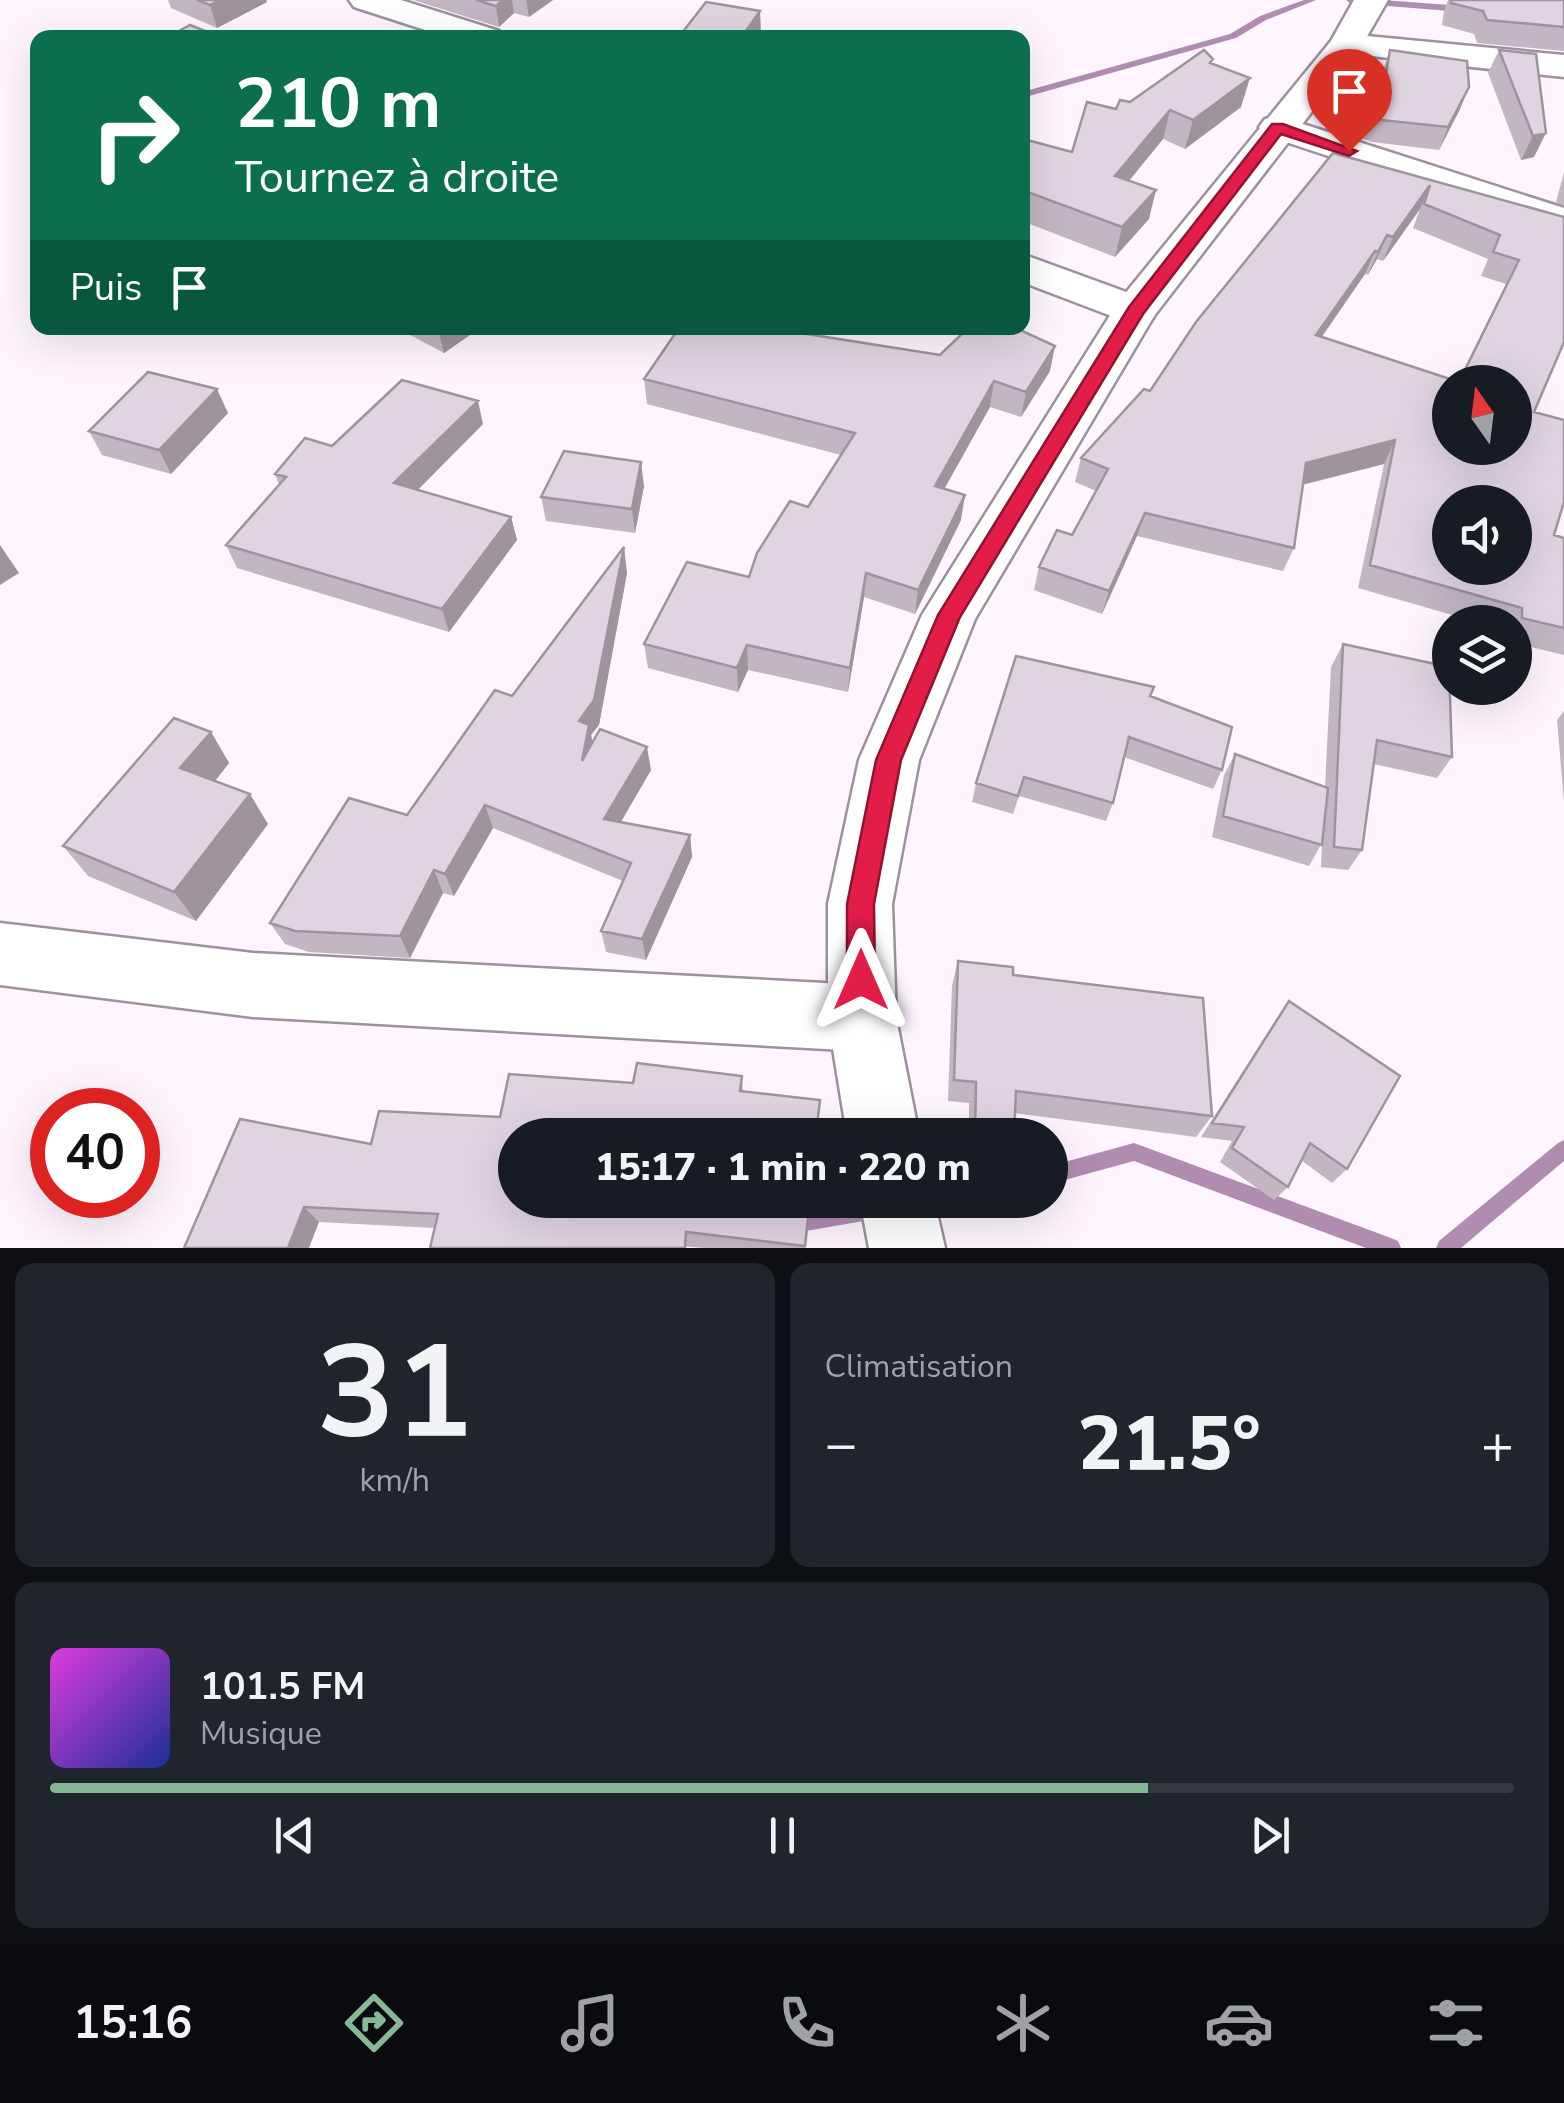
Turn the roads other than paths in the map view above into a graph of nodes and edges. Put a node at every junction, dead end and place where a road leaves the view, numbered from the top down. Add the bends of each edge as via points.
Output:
1 (366, 0) edge
2 (1371, 0) edge
3 (462, 30) edge
4 (1346, 44) junction
5 (1564, 66) edge
6 (1278, 127) junction
7 (1564, 222) edge
8 (1030, 271) edge
9 (1135, 311) junction
10 (0, 954) edge
11 (862, 1018) junction
12 (881, 1118) edge
13 (901, 1218) edge
14 (907, 1248) edge

1 - 3 street
2 - 4 street
4 - 5 street
4 - 6 street
6 - 7 street
6 - 9 street
8 - 9 street
9 - 11 street via 949,615 889,760 860,904
10 - 11 street via 253,984
11 - 12 street
13 - 14 street

